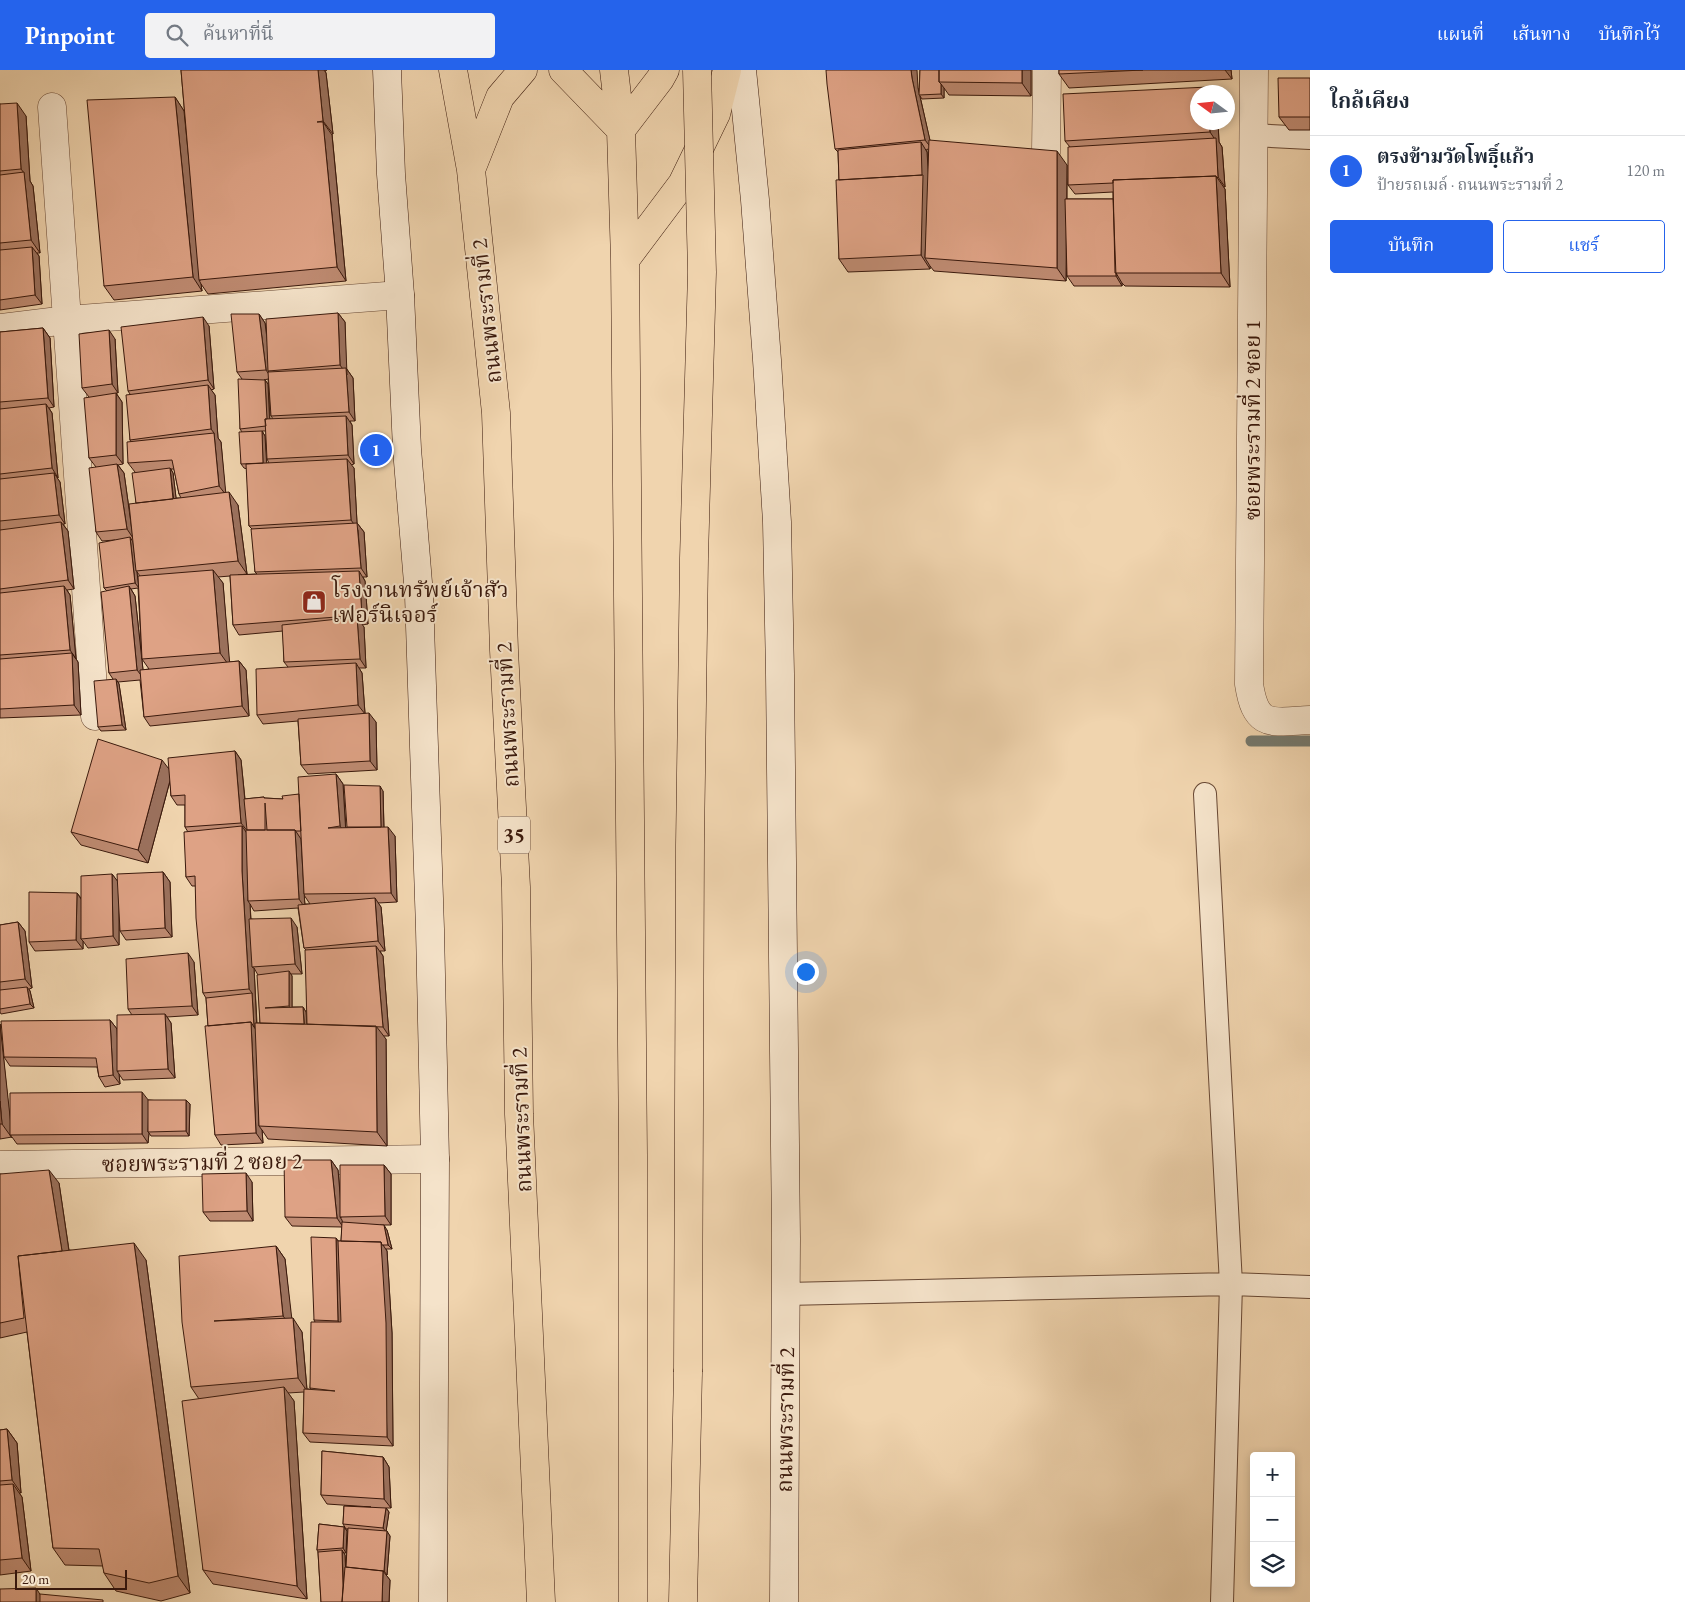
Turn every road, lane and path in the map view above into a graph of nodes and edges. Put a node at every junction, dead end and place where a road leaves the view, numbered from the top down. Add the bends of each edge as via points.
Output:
1 (387, 70) edge
2 (453, 70) edge
3 (523, 70) edge
4 (564, 70) edge
5 (614, 70) edge
6 (665, 70) edge
7 (697, 70) edge
8 (726, 70) edge
9 (742, 70) edge
10 (1047, 70) edge
11 (1254, 70) edge
12 (52, 107) dead end
13 (622, 130) junction
14 (1253, 135) junction
15 (1310, 138) edge
16 (1046, 153) edge
17 (471, 170) junction
18 (625, 260) junction
19 (400, 295) junction
20 (67, 320) junction
21 (0, 328) edge
22 (95, 716) edge
23 (1310, 720) edge
24 (1205, 794) dead end
25 (435, 1159) junction
26 (0, 1165) edge
27 (1230, 1284) junction
28 (1310, 1287) edge
29 (786, 1294) junction
30 (433, 1602) edge
31 (542, 1602) edge
32 (633, 1602) edge
33 (683, 1602) edge
34 (784, 1602) edge
35 (1222, 1602) edge

1 - 19 main road
2 - 17 main road, ถนนพระรามที่ 2 / 35
3 - 17 main road via 500,97
4 - 13 main road
5 - 13 main road
6 - 13 main road
7 - 33 main road, bridge via 702,272 694,558 688,1372
8 - 18 main road via 716,114 682,184
9 - 29 main road, ถนนพระรามที่ 2 via 765,332 776,522
10 - 16 main road
11 - 14 main road, ซอยพระรามที่ 2 ซอย 1
12 - 20 main road
13 - 18 main road
14 - 15 lane
14 - 23 main road, ซอยพระรามที่ 2 ซอย 1 via 1250,684 1252,701 1264,719 1272,722
17 - 31 main road, ถนนพระรามที่ 2 / 35 via 496,413 516,887 519,1114
18 - 32 main road via 633,1165
19 - 20 main road
19 - 25 main road via 407,449 419,595
20 - 21 main road
20 - 22 main road
24 - 27 lane
25 - 26 main road, ซอยพระรามที่ 2 ซอย 2
25 - 30 main road
27 - 28 lane
27 - 29 lane
27 - 35 lane
29 - 34 main road, ถนนพระรามที่ 2

